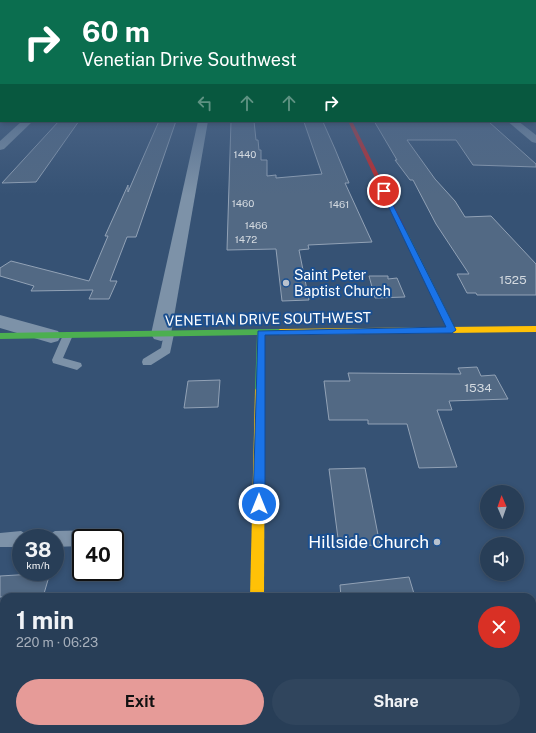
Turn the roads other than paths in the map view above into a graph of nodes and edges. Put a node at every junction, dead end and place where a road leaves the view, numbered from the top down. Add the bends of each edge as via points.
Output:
1 (22, 126) edge
2 (202, 126) edge
3 (353, 126) edge
4 (519, 126) edge
5 (536, 140) edge
6 (0, 147) edge
7 (0, 322) edge
8 (536, 329) edge
9 (452, 330) junction
10 (261, 333) junction
11 (165, 334) junction
12 (0, 336) edge
13 (59, 336) junction
14 (147, 362) dead end
15 (77, 366) dead end
16 (12, 539) edge
17 (2, 540) dead end
18 (258, 593) edge

1 - 6 street
2 - 11 street
3 - 9 street
4 - 5 street
7 - 13 street
8 - 9 street, VENETIAN DRIVE SOUTHWEST
9 - 10 street, VENETIAN DRIVE SOUTHWEST
10 - 11 street, VENETIAN DRIVE SOUTHWEST
10 - 18 street
11 - 13 street, VENETIAN DRIVE SOUTHWEST
11 - 14 lane via 166,350
12 - 13 street, VENETIAN DRIVE SOUTHWEST
13 - 15 lane via 57,360
16 - 17 lane

